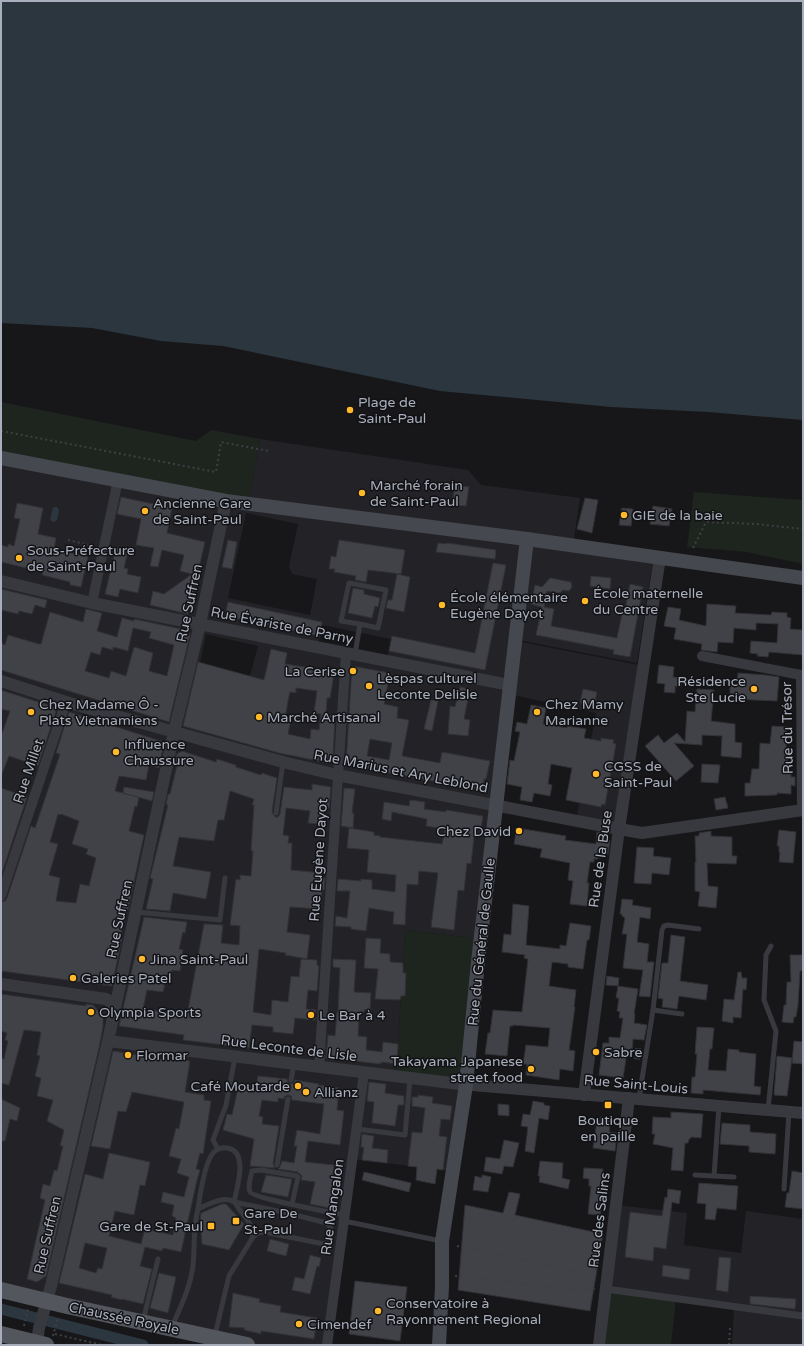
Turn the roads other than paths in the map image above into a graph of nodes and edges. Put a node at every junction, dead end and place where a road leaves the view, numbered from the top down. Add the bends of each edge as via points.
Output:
1 (1, 458) edge
2 (118, 480) junction
3 (226, 501) junction
4 (527, 539) junction
5 (660, 557) junction
6 (803, 578) edge
7 (1, 581) edge
8 (92, 603) junction
9 (200, 624) junction
10 (360, 624) junction
11 (350, 654) junction
12 (702, 656) dead end
13 (802, 675) edge
14 (1, 681) edge
15 (510, 685) junction
16 (66, 702) junction
17 (174, 732) junction
18 (283, 762) junction
19 (338, 775) junction
20 (496, 806) junction
21 (803, 810) edge
22 (276, 813) dead end
23 (619, 829) junction
24 (6, 865) edge
25 (225, 878) dead end
26 (1, 896) edge
27 (136, 912) junction
28 (699, 929) dead end
29 (771, 946) dead end
30 (1, 984) edge
31 (115, 1009) junction
32 (653, 1010) junction
33 (682, 1014) dead end
34 (108, 1041) junction
35 (235, 1057) junction
36 (294, 1064) junction
37 (319, 1067) junction
38 (364, 1073) junction
39 (410, 1078) junction
40 (291, 1080) dead end
41 (466, 1085) junction
42 (584, 1095) junction
43 (288, 1099) dead end
44 (634, 1099) junction
45 (719, 1106) junction
46 (768, 1111) junction
47 (789, 1112) junction
48 (803, 1114) edge
49 (357, 1129) junction
50 (218, 1149) junction
51 (277, 1165) dead end
52 (695, 1175) dead end
53 (714, 1176) junction
54 (734, 1177) dead end
55 (784, 1189) dead end
56 (234, 1202) junction
57 (292, 1204) junction
58 (198, 1209) junction
59 (344, 1218) junction
60 (253, 1237) junction
61 (442, 1241) junction
62 (158, 1259) dead end
63 (606, 1289) junction
64 (1, 1290) edge
65 (45, 1307) junction
66 (803, 1316) edge
67 (142, 1322) junction
68 (171, 1328) junction
69 (1, 1334) edge
70 (41, 1338) edge
71 (213, 1341) edge
72 (247, 1345) edge
73 (327, 1345) edge
74 (439, 1345) edge
75 (599, 1345) edge

1 - 2 main road
2 - 3 main road
2 - 8 street
3 - 4 main road
3 - 9 street, Rue Suffren
4 - 5 main road
4 - 15 main road, Rue du Général de Gaulle
5 - 6 main road
5 - 23 street, Rue de la Buse
7 - 8 street, Rue Évariste de Parny
8 - 9 street, Rue Évariste de Parny
9 - 11 street, Rue Évariste de Parny
9 - 17 street, Rue Suffren
10 - 10 lane via 341,621 349,583 386,590 378,628
10 - 11 lane
11 - 15 street, Rue Évariste de Parny
11 - 19 street, Rue Eugène Dayot
12 - 13 street, Rue du Trésor
13 - 21 street, Rue du Trésor
14 - 16 street, Rue Marius et Ary Leblond
15 - 20 main road, Rue du Général de Gaulle
16 - 17 street, Rue Marius et Ary Leblond
16 - 24 street, Rue Millet
17 - 18 street, Rue Marius et Ary Leblond
17 - 27 street, Rue Suffren
18 - 19 street, Rue Marius et Ary Leblond
18 - 22 lane
19 - 20 street, Rue Marius et Ary Leblond
19 - 37 street, Rue Eugène Dayot
20 - 23 street, Rue Marius et Ary Leblond
20 - 41 main road, Rue du Général de Gaulle
21 - 23 street, Rue Marius et Ary Leblond via 642,832
23 - 42 street, Rue de la Buse
24 - 26 street, Rue Millet
25 - 27 lane via 220,920
27 - 31 street, Rue Suffren
28 - 32 lane via 664,926
29 - 46 lane via 766,955 764,1000 776,1031
30 - 31 street via 106,999
31 - 34 street, Rue Suffren
32 - 33 lane
32 - 44 lane
34 - 35 street, Rue Leconte de Lisle
34 - 65 street, Rue Suffren
35 - 36 street, Rue Leconte de Lisle
35 - 50 lane via 226,1105 213,1140
36 - 37 street, Rue Leconte de Lisle
36 - 40 lane
37 - 38 street, Rue Leconte de Lisle
38 - 39 street, Rue Leconte de Lisle
38 - 49 street, Rue Mangalon
39 - 41 street, Rue Leconte de Lisle
39 - 49 lane via 405,1135
41 - 42 street, Rue Saint-Louis
41 - 61 main road, Rue du Général de Gaulle
42 - 44 street, Rue Saint-Louis
43 - 51 lane
44 - 45 street, Rue Saint-Louis
44 - 63 street, Rue des Salins
45 - 46 street, Rue Saint-Louis
45 - 53 lane
46 - 47 street, Rue Saint-Louis
47 - 48 street, Rue Saint-Louis
47 - 55 lane
49 - 59 street, Rue Mangalon
50 - 56 lane via 229,1148 238,1155 240,1161
50 - 58 lane via 213,1153 206,1168
52 - 53 lane
53 - 54 lane
56 - 58 lane via 221,1200
56 - 60 lane via 250,1224
56 - 60 lane via 327,1223 332,1235 324,1244 264,1232
57 - 57 lane via 252,1195 249,1186 252,1171 297,1176
57 - 59 lane
58 - 68 lane via 193,1266
59 - 61 lane
59 - 73 street, Rue Mangalon
60 - 71 lane via 229,1276
61 - 74 main road, Rue du Général de Gaulle
62 - 67 lane
63 - 66 street
63 - 75 street, Rue des Salins
64 - 65 main road, Chaussée Royale
65 - 67 main road, Chaussée Royale
65 - 70 street, Rue Suffren
67 - 68 main road, Chaussée Royale
68 - 71 main road, Chaussée Royale
69 - 70 main road
71 - 72 main road, Chaussée Royale

